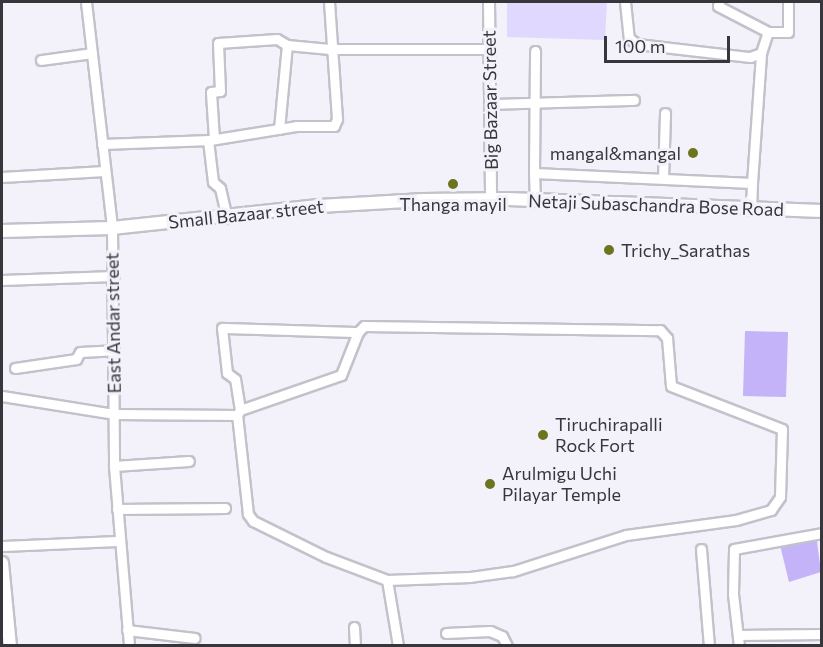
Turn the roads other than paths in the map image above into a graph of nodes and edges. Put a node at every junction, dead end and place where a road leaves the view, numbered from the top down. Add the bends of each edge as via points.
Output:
1 (86, 2) edge
2 (329, 2) edge
3 (489, 2) edge
4 (626, 2) edge
5 (718, 2) edge
6 (788, 2) edge
7 (768, 32) junction
8 (287, 45) junction
9 (330, 49) junction
10 (489, 49) junction
11 (536, 51) dead end
12 (760, 52) junction
13 (92, 53) junction
14 (41, 60) dead end
15 (634, 100) dead end
16 (537, 103) junction
17 (490, 104) junction
18 (665, 113) dead end
19 (279, 129) junction
20 (211, 140) junction
21 (102, 144) junction
22 (104, 171) junction
23 (534, 173) junction
24 (2, 177) edge
25 (663, 178) junction
26 (752, 183) junction
27 (491, 199) junction
28 (535, 201) junction
29 (751, 210) junction
30 (822, 212) edge
31 (227, 218) junction
32 (112, 228) junction
33 (2, 231) edge
34 (114, 276) junction
35 (2, 280) edge
36 (358, 332) junction
37 (114, 350) junction
38 (15, 368) dead end
39 (2, 396) edge
40 (239, 413) junction
41 (114, 414) junction
42 (189, 461) dead end
43 (114, 466) junction
44 (225, 507) dead end
45 (117, 510) junction
46 (822, 532) edge
47 (118, 541) junction
48 (2, 546) edge
49 (700, 549) dead end
50 (2, 563) edge
51 (387, 580) junction
52 (354, 627) dead end
53 (128, 630) junction
54 (446, 633) dead end
55 (822, 634) edge
56 (195, 638) dead end
57 (738, 640) edge
58 (10, 645) edge
59 (129, 645) edge
60 (355, 645) edge
61 (398, 645) edge
62 (507, 645) edge
63 (709, 645) edge

1 - 13 street, East Andar street
2 - 9 street
3 - 10 street, Big Bazaar Street
4 - 12 street via 629,38 637,44 750,57
5 - 7 street via 718,6
6 - 7 street via 788,32
7 - 12 street
8 - 9 street
8 - 19 street
8 - 20 street via 277,39 218,43 220,91 211,92
9 - 10 street
9 - 19 street via 336,124
10 - 17 street, Big Bazaar Street
11 - 16 street
12 - 26 street
13 - 14 street
13 - 21 street, East Andar street
15 - 16 street
16 - 17 street
16 - 23 street
17 - 27 street, Big Bazaar Street
18 - 25 street
19 - 20 street
20 - 21 street
20 - 31 street via 213,182 220,188
21 - 22 street, East Andar street
22 - 24 street
22 - 32 street, East Andar street
23 - 25 street
23 - 28 street
25 - 26 street
26 - 29 street
27 - 28 main road, Netaji Subaschandra Bose Road
27 - 31 main road, Small Bazaar street via 319,206
28 - 29 main road, Netaji Subaschandra Bose Road
29 - 30 main road, Netaji Subaschandra Bose Road
31 - 32 main road, Small Bazaar street
32 - 33 main road, Small Bazaar street
32 - 34 street, East Andar street
34 - 35 street
34 - 37 street, East Andar street
36 - 40 street via 341,375
36 - 40 street via 222,328 227,373 235,379
36 - 51 street via 364,326 661,330 667,338 670,385 778,426 783,433 780,497 771,510 736,520 626,535 513,571
37 - 38 street via 80,352 76,359
37 - 41 street, East Andar street
39 - 41 street
40 - 41 street
40 - 51 street via 248,514 253,521 326,557
41 - 43 street, East Andar street
42 - 43 street
43 - 45 street, East Andar street
44 - 45 street
45 - 47 street, East Andar street
46 - 57 street via 734,549
47 - 48 street
47 - 53 street, East Andar street
49 - 63 street
50 - 58 main road
51 - 61 street
52 - 60 street
53 - 56 street
53 - 59 street, East Andar street
54 - 62 street via 490,631 502,636
55 - 57 street

